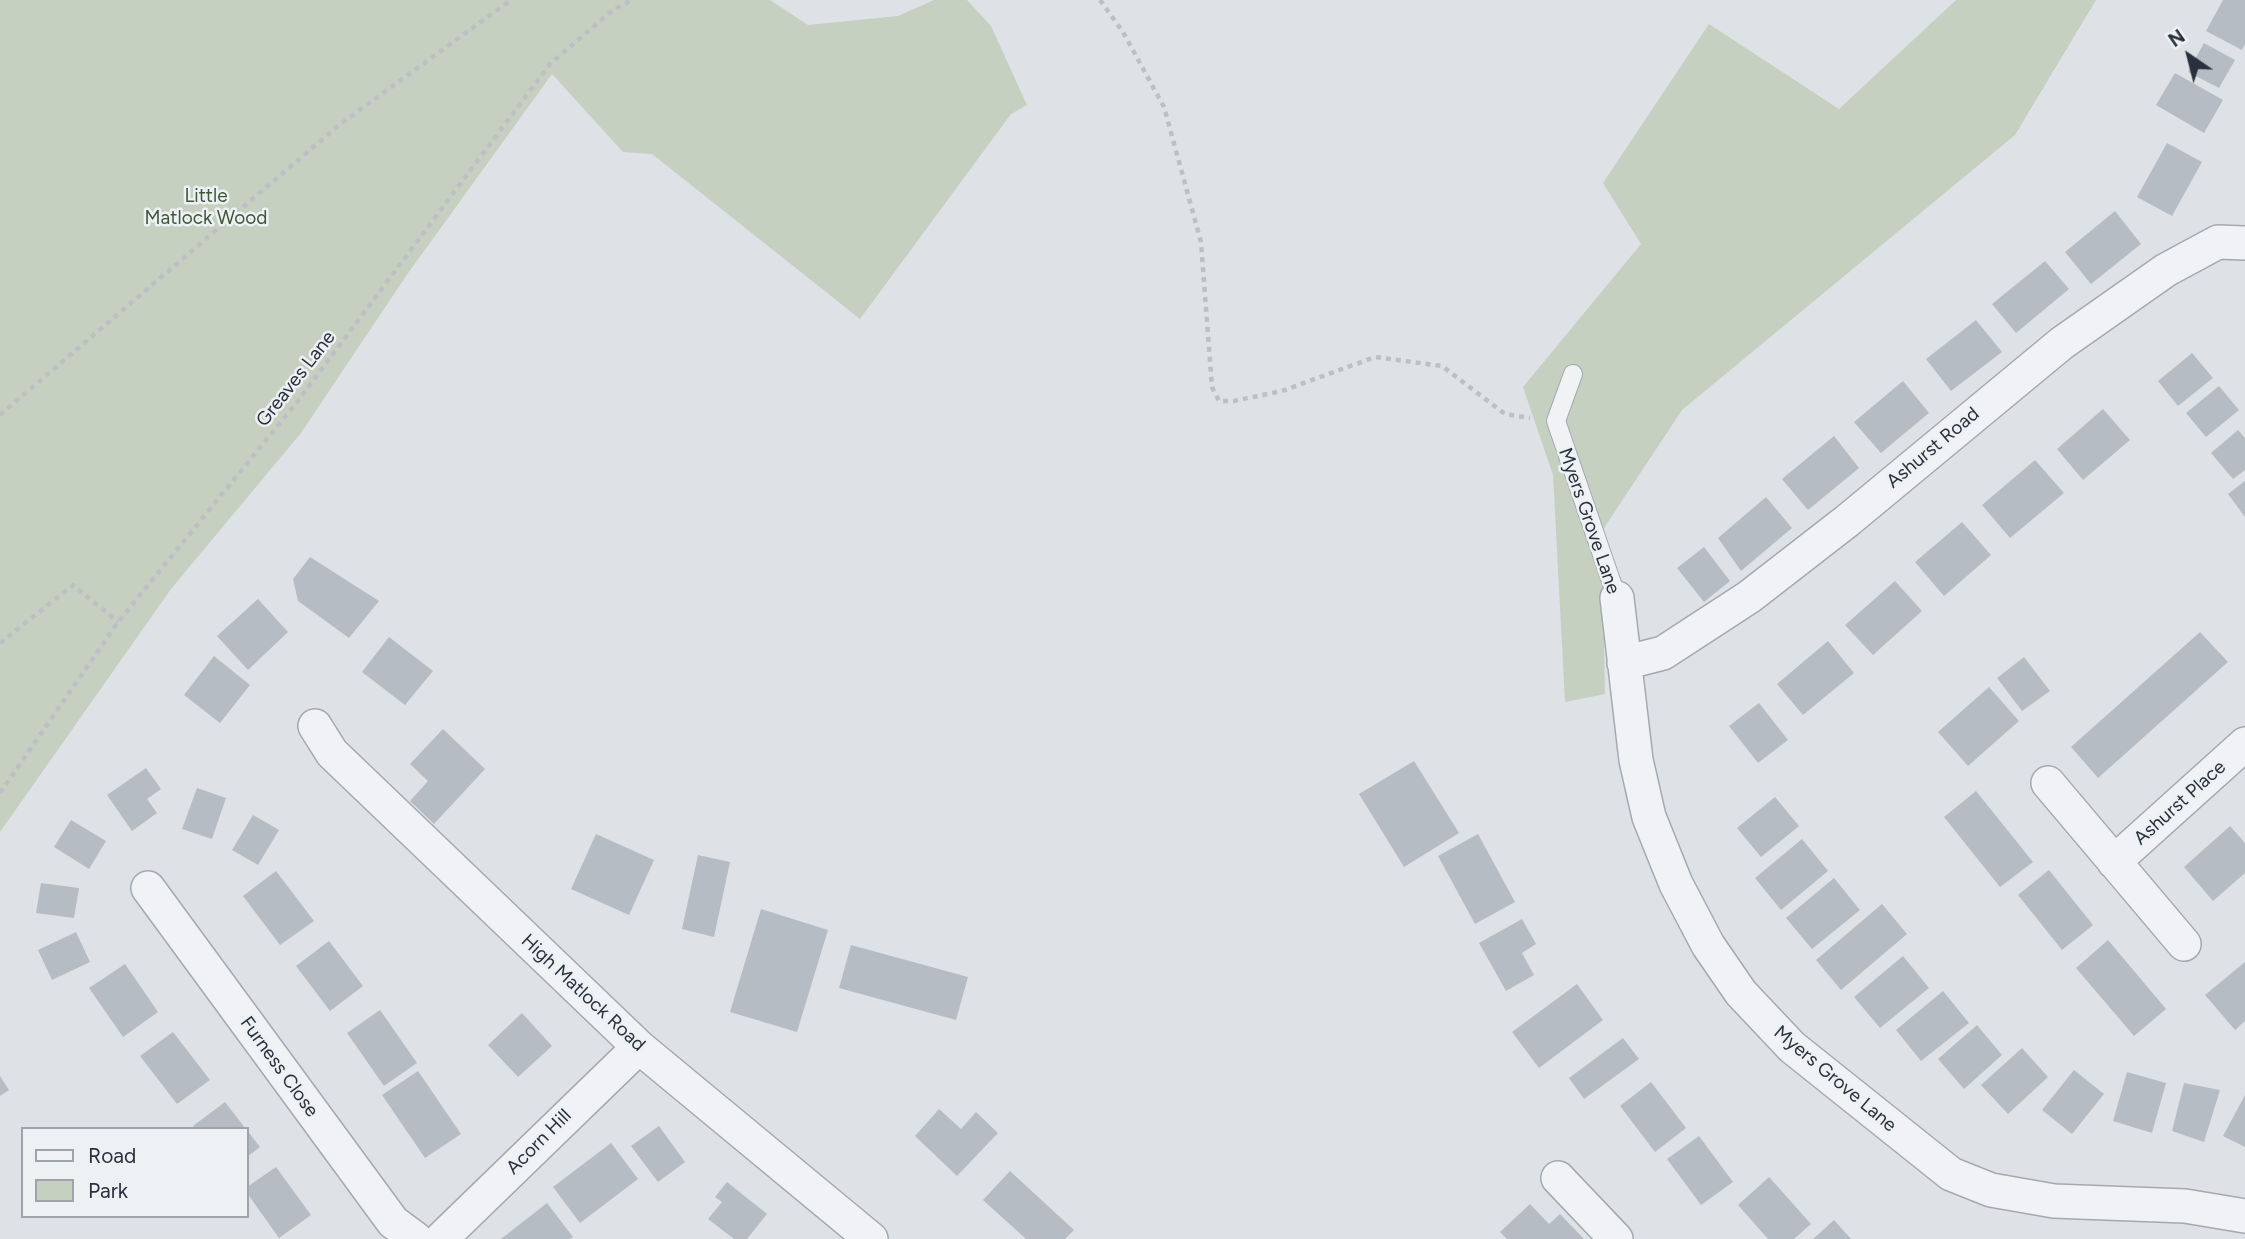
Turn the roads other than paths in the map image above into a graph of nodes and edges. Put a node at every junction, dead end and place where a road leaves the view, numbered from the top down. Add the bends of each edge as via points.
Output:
1 (2245, 243) edge
2 (1573, 374) dead end
3 (1616, 598) joint
4 (1624, 663) junction
5 (315, 726) dead end
6 (2245, 744) edge
7 (2048, 783) dead end
8 (2114, 862) junction
9 (148, 888) dead end
10 (2184, 944) dead end
11 (639, 1046) junction
12 (1558, 1178) dead end
13 (2245, 1216) edge
14 (416, 1239) edge
15 (442, 1239) edge
16 (871, 1239) edge
17 (1616, 1239) edge

1 - 4 street, Ashurst Road via 2218,242 2166,270 2063,343 1749,597 1663,653
2 - 3 lane, Myers Grove Lane via 1556,422
3 - 4 street, Myers Grove Lane
4 - 13 street, Myers Grove Lane via 1648,817 1676,884 1708,945 1741,993 1792,1047 1951,1174 1991,1190 2054,1201 2185,1206
5 - 11 street, High Matlock Road via 331,753
6 - 8 street, Ashurst Place
7 - 8 street
8 - 10 street
9 - 14 street, Furness Close via 393,1222
11 - 15 street, Acorn Hill
11 - 16 street, High Matlock Road
12 - 17 street

